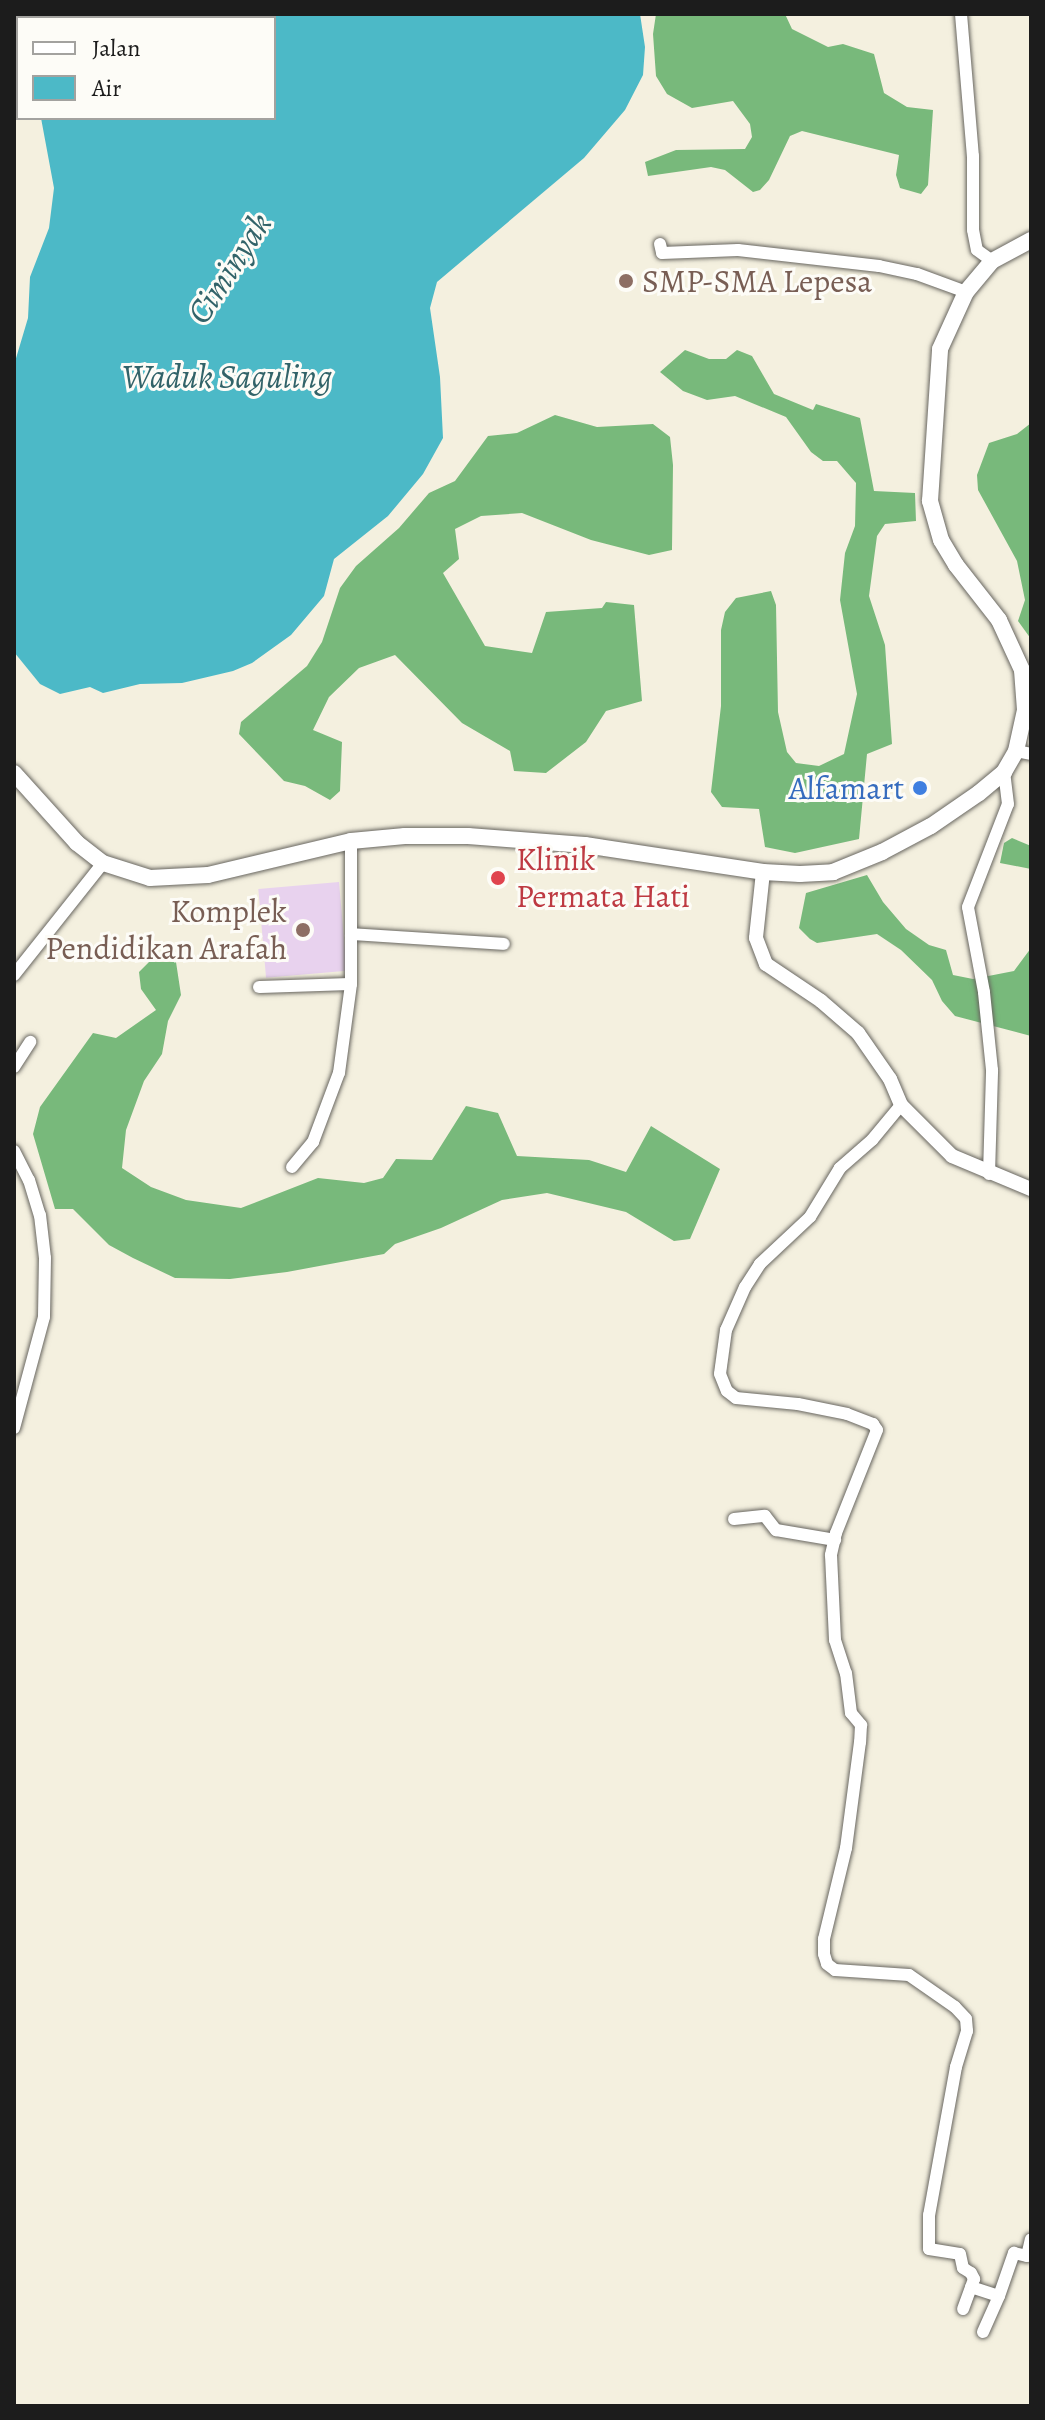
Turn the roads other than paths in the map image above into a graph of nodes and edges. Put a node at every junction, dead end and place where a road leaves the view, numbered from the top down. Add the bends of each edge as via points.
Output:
1 (961, 14) edge
2 (1031, 240) edge
3 (660, 244) dead end
4 (992, 261) junction
5 (966, 292) junction
6 (1024, 752) edge
7 (1004, 772) junction
8 (14, 773) edge
9 (351, 841) junction
10 (103, 863) junction
11 (763, 872) junction
12 (351, 934) junction
13 (504, 944) dead end
14 (14, 975) edge
15 (351, 984) junction
16 (259, 987) dead end
17 (30, 1042) dead end
18 (14, 1067) edge
19 (901, 1105) junction
20 (14, 1151) edge
21 (292, 1167) dead end
22 (989, 1174) junction
23 (1031, 1189) edge
24 (14, 1428) edge
25 (734, 1519) dead end
26 (835, 1540) junction
27 (1031, 2239) edge
28 (971, 2287) junction
29 (999, 2296) junction
30 (963, 2309) dead end
31 (983, 2332) dead end

1 - 4 street via 973,156 973,230 977,250
2 - 4 main road
3 - 5 street via 662,253 738,250 857,263 917,274
4 - 5 main road
5 - 6 main road via 940,349 930,501 941,540 999,620 1022,670
6 - 7 main road
7 - 11 main road via 931,826 859,864 833,872
7 - 22 street via 1008,804 968,907 992,1070
8 - 10 main road via 77,843
9 - 10 main road via 180,879 150,878
9 - 11 main road via 468,836 585,845
9 - 12 street
10 - 14 street
11 - 19 street via 757,926 760,956 858,1033
12 - 13 street
12 - 15 street
15 - 16 street
15 - 21 street via 341,1063 323,1120
17 - 18 street
19 - 22 street via 952,1156
19 - 26 street via 840,1168 800,1228 760,1264 726,1330 720,1374 736,1398 847,1414 876,1427
20 - 24 street via 40,1215 45,1258 44,1317
22 - 23 street
25 - 26 street via 765,1516 776,1530
26 - 28 street via 835,1640 851,1713 861,1725 846,1848 824,1954 835,1970 909,1975 966,2019 929,2215 929,2249 960,2254 963,2268 974,2279
27 - 29 street via 1027,2256 1014,2253
28 - 29 street
28 - 30 street
29 - 31 street

